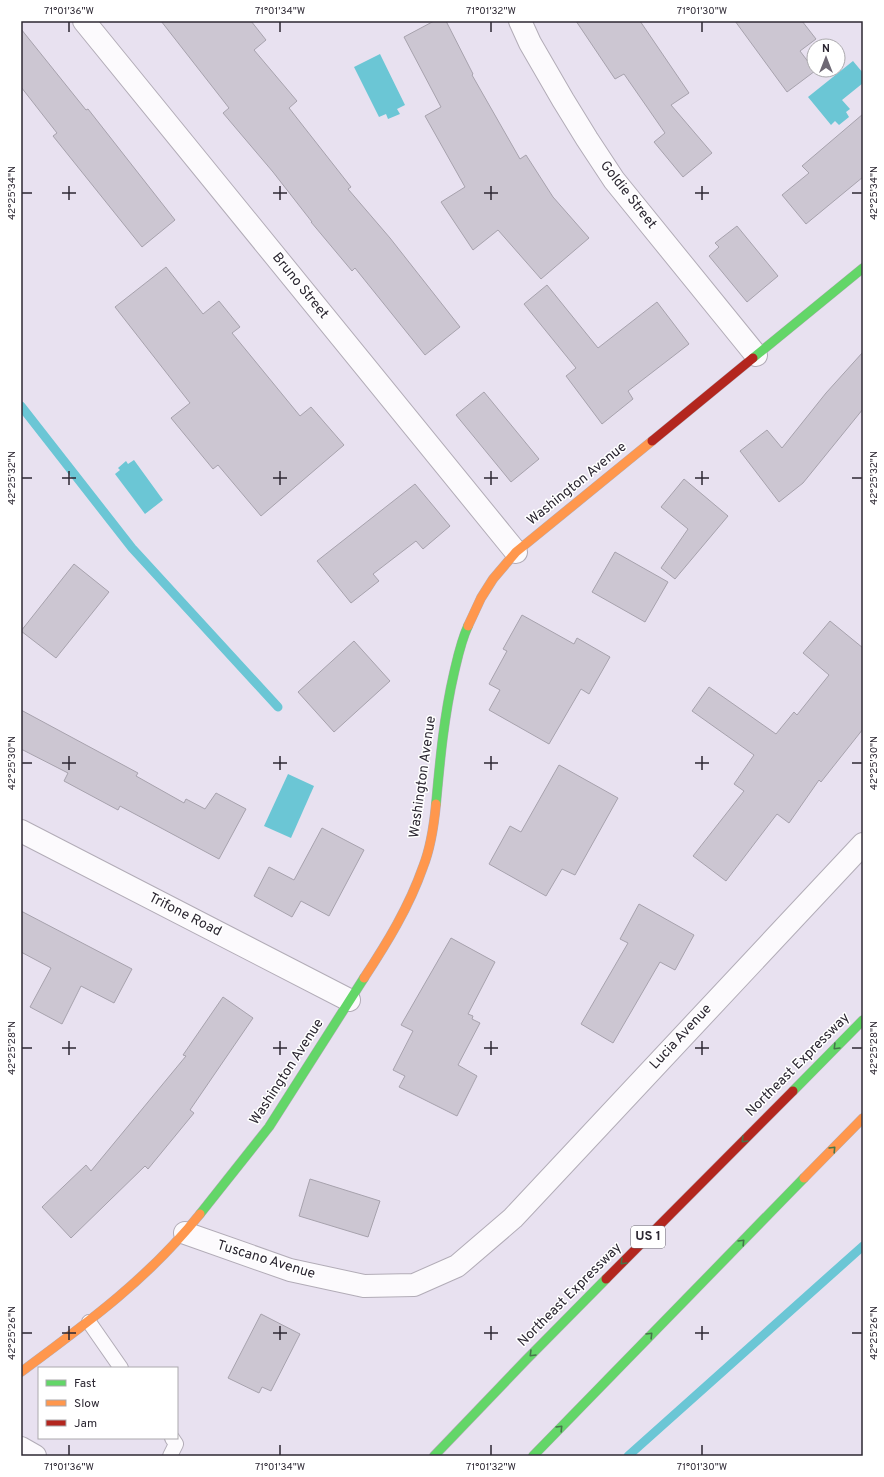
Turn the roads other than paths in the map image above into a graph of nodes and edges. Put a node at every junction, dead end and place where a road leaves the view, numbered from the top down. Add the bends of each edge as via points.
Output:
1 (84, 21) edge
2 (520, 21) edge
3 (863, 268) edge
4 (756, 355) junction
5 (516, 552) junction
6 (21, 831) edge
7 (863, 844) edge
8 (350, 1000) junction
9 (863, 1020) edge
10 (863, 1118) edge
11 (499, 1230) joint
12 (185, 1234) junction
13 (89, 1322) junction
14 (121, 1367) edge
15 (21, 1372) edge
16 (173, 1439) edge
17 (21, 1448) edge
18 (35, 1456) edge
19 (170, 1456) edge
20 (434, 1456) edge
21 (533, 1456) edge

1 - 5 street, Bruno Street
2 - 4 street, Goldie Street via 563,100 614,180
3 - 4 main road, Washington Avenue
4 - 5 main road, Washington Avenue
5 - 8 main road, Washington Avenue via 481,598 462,639 448,698 434,822 424,866 410,900 383,950
6 - 8 street, Trifone Road
7 - 11 street, Lucia Avenue
8 - 12 main road, Washington Avenue via 269,1127
9 -> 20 main road, Northeast Expressway / US 1 via 531,1354
21 -> 10 main road
11 - 12 street, Tuscano Avenue via 457,1266 414,1285 364,1286 290,1270
12 - 13 main road, Washington Avenue via 127,1291
13 - 14 lane
13 - 15 main road, Washington Avenue
16 - 19 lane via 176,1444
17 - 18 street

